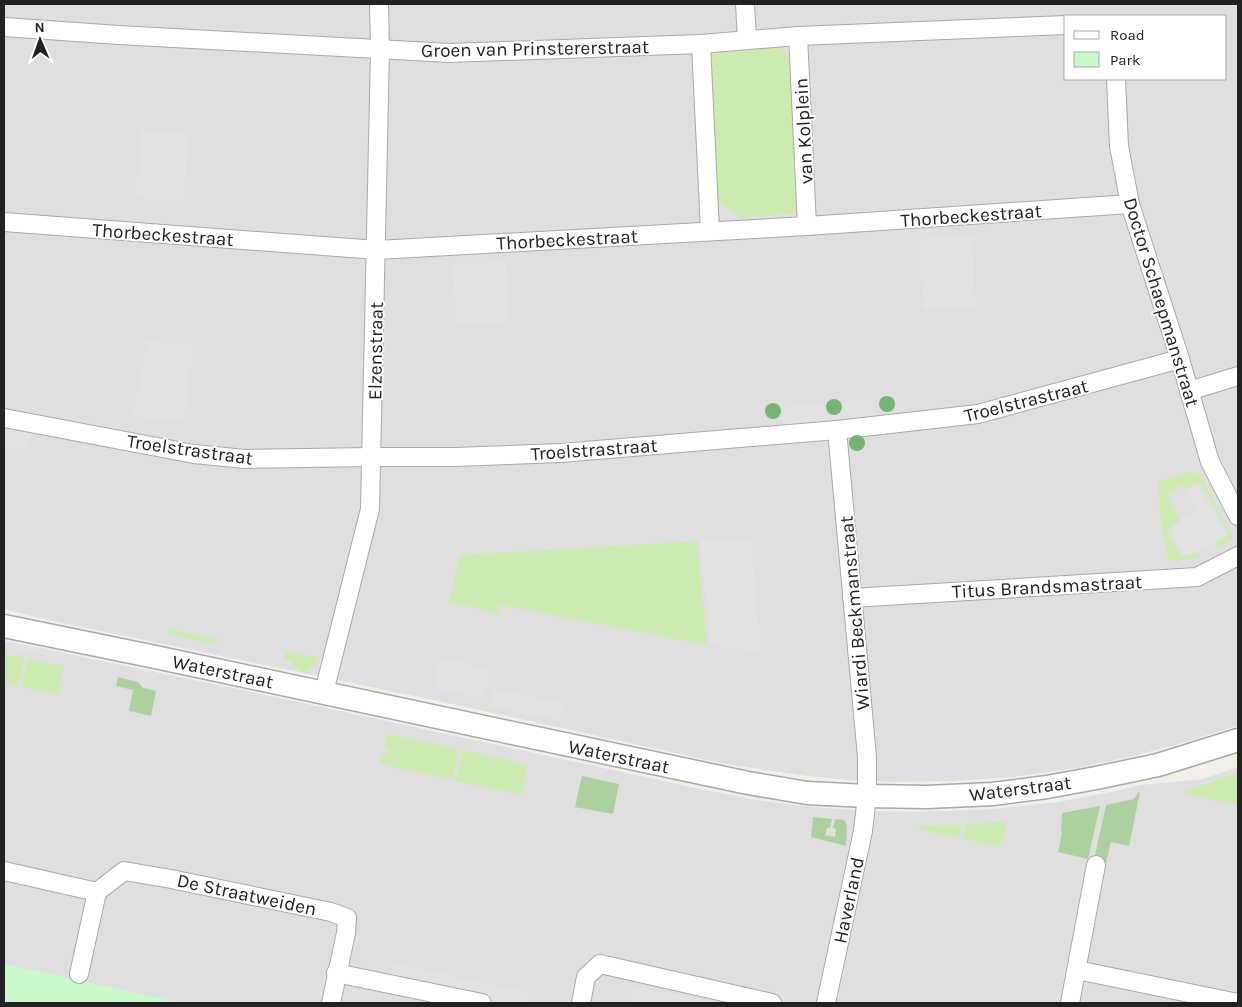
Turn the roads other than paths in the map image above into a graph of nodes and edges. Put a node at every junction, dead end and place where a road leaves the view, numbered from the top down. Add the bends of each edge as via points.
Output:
1 (379, 4) edge
2 (745, 4) edge
3 (1064, 25) edge
4 (4, 27) edge
5 (798, 36) junction
6 (746, 40) junction
7 (700, 44) junction
8 (380, 50) junction
9 (1116, 80) edge
10 (1130, 204) junction
11 (4, 222) edge
12 (807, 226) junction
13 (710, 230) junction
14 (377, 250) junction
15 (1180, 359) junction
16 (1238, 376) edge
17 (1189, 391) junction
18 (4, 418) edge
19 (837, 430) junction
20 (372, 457) junction
21 (1238, 516) edge
22 (1238, 556) edge
23 (852, 598) junction
24 (4, 626) edge
25 (324, 692) junction
26 (1238, 740) edge
27 (867, 796) junction
28 (1096, 865) dead end
29 (4, 871) edge
30 (97, 892) junction
31 (1077, 970) junction
32 (336, 973) junction
33 (79, 974) dead end
34 (331, 1003) edge
35 (482, 1003) edge
36 (581, 1003) edge
37 (772, 1003) edge
38 (826, 1003) edge
39 (1070, 1003) edge
40 (1238, 1003) edge

1 - 8 street, Elzenstraat
2 - 6 street
3 - 5 street, Groen van Prinstererstraat
4 - 8 street, Groen van Prinstererstraat
5 - 6 street, Groen van Prinstererstraat
5 - 12 street, van Kolplein
6 - 7 street, Groen van Prinstererstraat
7 - 8 street, Groen van Prinstererstraat via 450,53
7 - 13 street
8 - 14 street, Elzenstraat
9 - 10 street, Doctor Schaepmanstraat via 1119,146
10 - 12 street, Thorbeckestraat
10 - 15 street, Doctor Schaepmanstraat
11 - 14 street, Thorbeckestraat
12 - 13 street, Thorbeckestraat
13 - 14 street, Thorbeckestraat
14 - 20 street, Elzenstraat
15 - 17 street, Doctor Schaepmanstraat
15 - 19 street, Troelstrastraat via 978,414
16 - 17 street
17 - 21 street, Doctor Schaepmanstraat via 1210,462
18 - 20 street, Troelstrastraat via 194,454 245,459
19 - 20 street, Troelstrastraat via 561,453
19 - 23 street, Wiardi Beckmanstraat
20 - 25 street, Elzenstraat via 370,508
22 - 23 street, Titus Brandsmastraat via 1197,577
23 - 27 street, Wiardi Beckmanstraat via 867,757
24 - 25 street, Waterstraat
25 - 27 street, Waterstraat via 748,783 807,793
26 - 27 street, Waterstraat via 1158,765 1047,787 993,794
27 - 38 street, Haverland via 863,831
28 - 31 street
29 - 30 street
30 - 32 street, De Straatweiden via 124,871 331,912 347,918
30 - 33 street
31 - 39 street
31 - 40 street
32 - 34 street, De Straatweiden
32 - 35 street
36 - 37 street via 586,977 600,964

